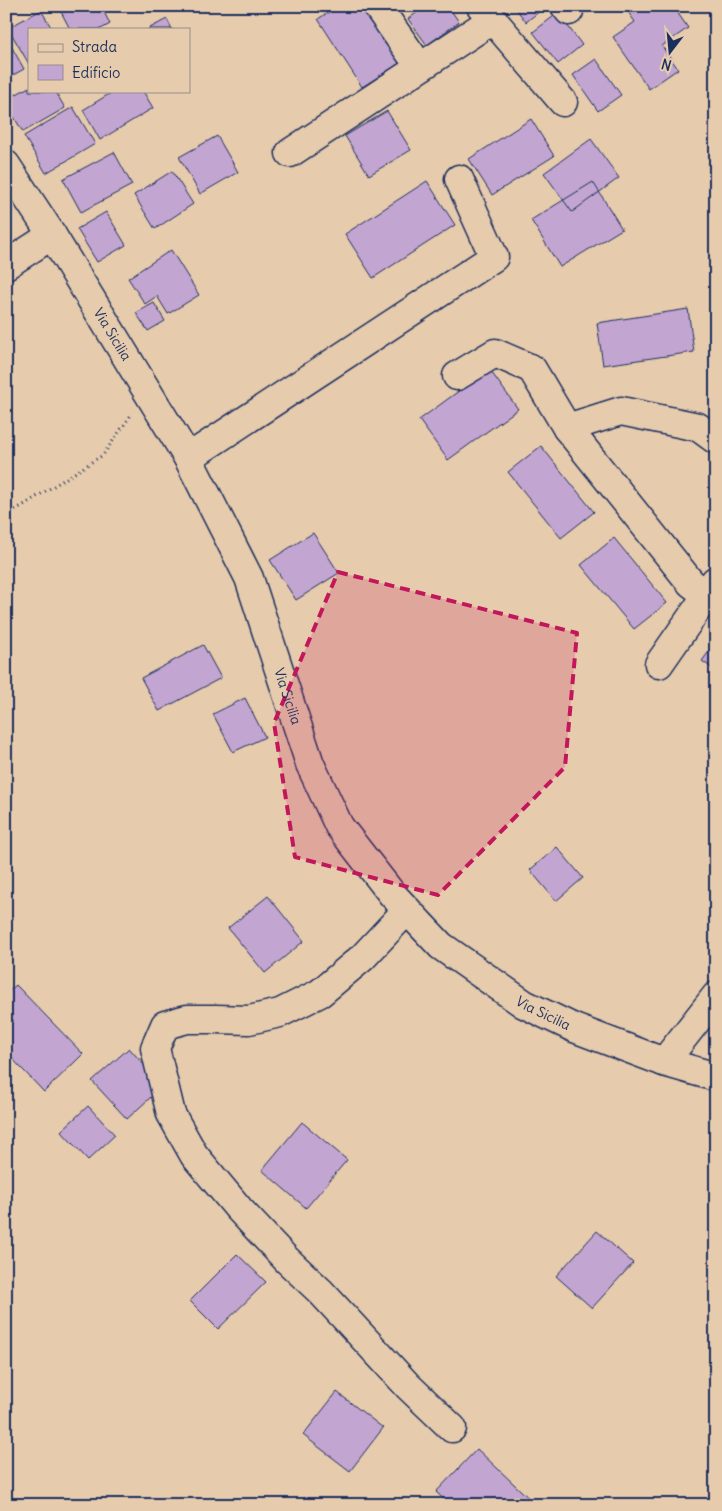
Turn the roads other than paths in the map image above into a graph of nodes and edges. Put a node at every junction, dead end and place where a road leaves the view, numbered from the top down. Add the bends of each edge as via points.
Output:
1 (377, 6) edge
2 (486, 13) edge
3 (420, 67) junction
4 (563, 102) dead end
5 (290, 153) dead end
6 (6, 165) edge
7 (459, 179) dead end
8 (52, 235) junction
9 (6, 265) edge
10 (457, 376) dead end
11 (567, 428) junction
12 (716, 440) edge
13 (188, 458) junction
14 (711, 588) edge
15 (659, 664) dead end
16 (407, 910) junction
17 (716, 996) edge
18 (664, 1062) junction
19 (716, 1077) edge
20 (452, 1428) dead end

1 - 3 street
2 - 3 street
2 - 4 street
3 - 5 street
6 - 8 street, Via Sicilia
7 - 13 street via 494,257
8 - 9 street
8 - 13 street, Via Sicilia
10 - 11 street via 495,353 532,369
11 - 12 street via 621,411 698,427
11 - 14 street via 690,583
13 - 16 street, Via Sicilia via 249,578 310,764 335,817
14 - 15 street
16 - 18 street, Via Sicilia via 441,946 524,1004 574,1028
16 - 20 street via 364,957 320,993 280,1013 249,1020 187,1019 165,1025 155,1048 171,1114 194,1155 287,1260
17 - 18 street
18 - 19 street, Via Sicilia

